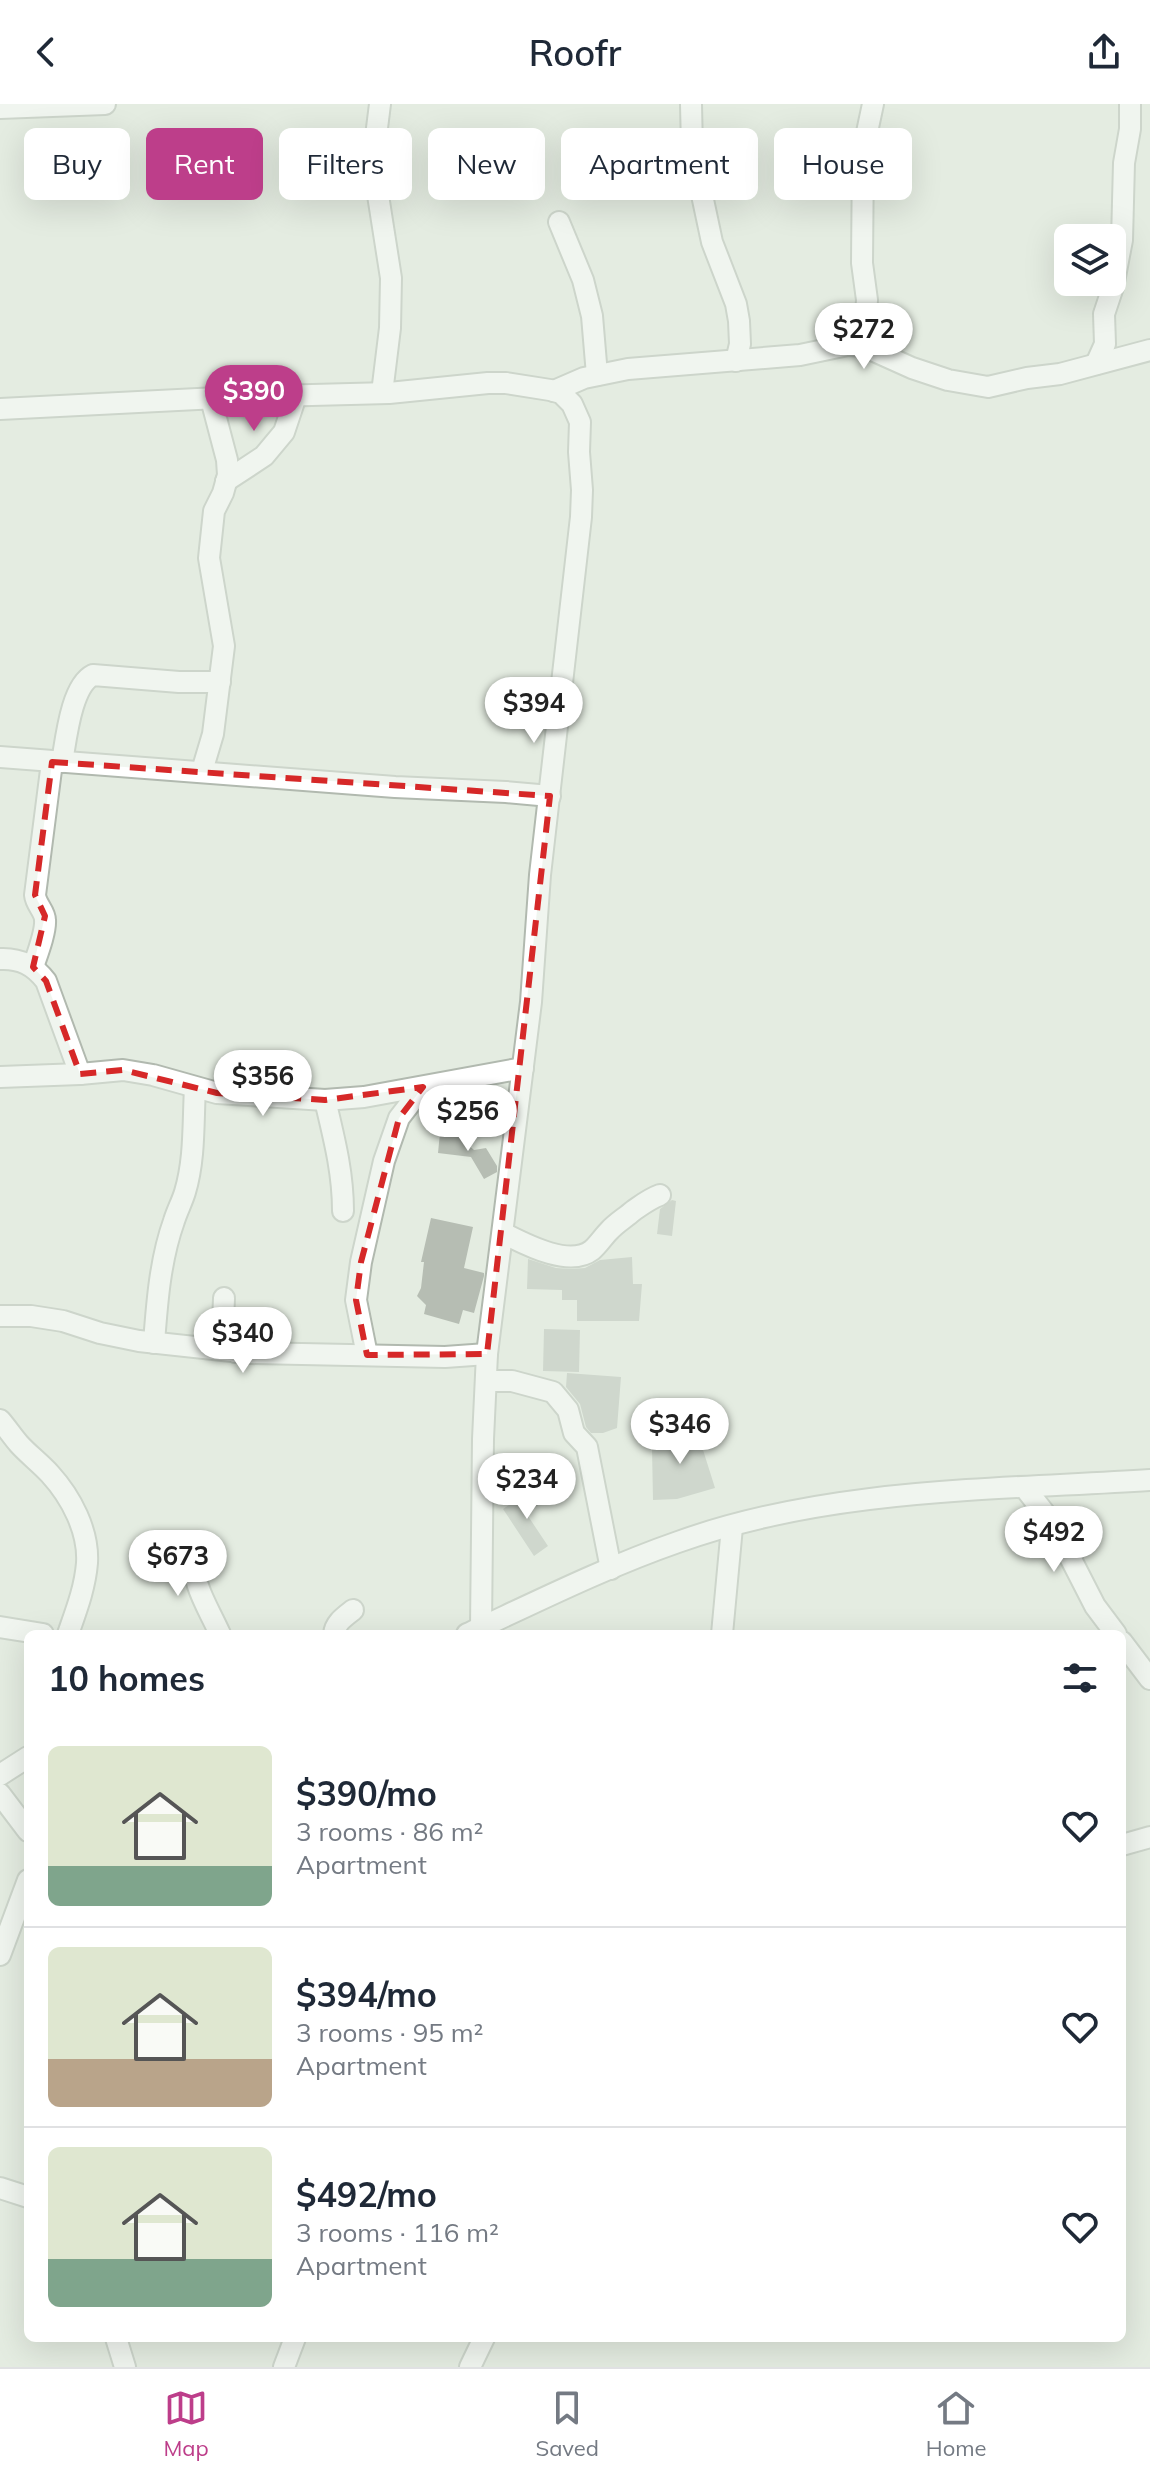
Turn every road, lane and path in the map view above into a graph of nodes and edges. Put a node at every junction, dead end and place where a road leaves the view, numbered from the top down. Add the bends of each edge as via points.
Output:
1 (105, 104) edge
2 (380, 104) edge
3 (691, 104) edge
4 (873, 104) edge
5 (1130, 104) edge
6 (0, 108) edge
7 (559, 222) dead end
8 (851, 345) junction
9 (1150, 350) edge
10 (736, 361) junction
11 (1096, 364) junction
12 (596, 376) junction
13 (554, 391) junction
14 (382, 393) junction
15 (296, 396) junction
16 (211, 399) junction
17 (0, 409) edge
18 (576, 411) junction
19 (226, 481) junction
20 (220, 682) junction
21 (0, 757) edge
22 (57, 762) junction
23 (202, 771) junction
24 (550, 796) junction
25 (0, 959) edge
26 (33, 967) junction
27 (523, 1068) junction
28 (80, 1074) junction
29 (0, 1077) edge
30 (423, 1087) junction
31 (195, 1088) junction
32 (325, 1100) junction
33 (660, 1195) dead end
34 (343, 1211) dead end
35 (503, 1233) junction
36 (224, 1298) dead end
37 (0, 1316) edge
38 (154, 1343) junction
39 (235, 1352) junction
40 (487, 1354) junction
41 (367, 1355) junction
42 (486, 1381) junction
43 (0, 1420) edge
44 (1150, 1480) edge
45 (1025, 1488) junction
46 (732, 1527) junction
47 (193, 1550) dead end
48 (611, 1569) junction
49 (353, 1610) dead end
50 (0, 1627) edge
51 (69, 1630) edge
52 (218, 1630) edge
53 (335, 1630) edge
54 (473, 1630) edge
55 (477, 1630) edge
56 (722, 1630) edge
57 (1113, 1630) edge
58 (24, 1631) edge
59 (1126, 1647) edge
60 (1150, 1679) edge
61 (24, 1760) edge
62 (0, 1775) edge
63 (3, 1802) edge
64 (24, 1826) edge
65 (1150, 1837) edge
66 (1126, 1844) edge
67 (24, 1891) edge
68 (24, 1937) edge
69 (2, 1950) edge
70 (0, 2188) edge
71 (24, 2196) edge
72 (117, 2342) edge
73 (293, 2342) edge
74 (482, 2342) edge
75 (125, 2367) edge
76 (284, 2367) edge
77 (470, 2367) edge

1 - 6 street
2 - 14 street via 375,176 391,278
3 - 10 street via 692,148 712,242 739,321
4 - 8 street via 863,151 866,312
5 - 11 street via 1122,240 1104,314 1105,344
7 - 12 street via 592,316
8 - 10 street
8 - 11 street via 979,387
9 - 11 street
10 - 12 street
12 - 13 street
12 - 18 street
13 - 14 street via 506,383
13 - 18 street
14 - 15 street
15 - 16 street
15 - 19 street via 284,432 264,456
16 - 17 street
16 - 19 street via 227,460
18 - 24 street via 581,517
19 - 20 street via 214,511 209,547 224,646
20 - 22 street via 86,678
20 - 23 street
21 - 22 street
22 - 23 street
22 - 26 street via 35,895 45,926
23 - 24 street
24 - 27 street
25 - 26 street
26 - 28 street via 46,981
27 - 30 street
27 - 35 street
28 - 29 street
28 - 31 street via 123,1070
30 - 32 street
30 - 41 street via 399,1118 361,1262 356,1300
31 - 32 street
31 - 38 street via 191,1162 164,1262
32 - 34 street via 339,1155
33 - 35 street via 580,1256 539,1250
35 - 40 street
36 - 39 street via 223,1322
37 - 38 street via 42,1317
38 - 39 street
39 - 41 street
40 - 41 street
40 - 42 street
42 - 48 street via 512,1381 553,1392 568,1410 574,1433 587,1447
42 - 54 street
43 - 51 street via 68,1497 79,1522 87,1564
44 - 45 street
45 - 46 street via 884,1496
45 - 57 street via 1053,1524
46 - 48 street via 679,1541
46 - 56 street
47 - 52 street via 196,1586
48 - 55 street
49 - 53 street
50 - 58 street
59 - 60 street
61 - 62 street
63 - 64 street
65 - 66 street
67 - 69 street
68 - 69 street
70 - 71 street
72 - 75 street
73 - 76 street
74 - 77 street

